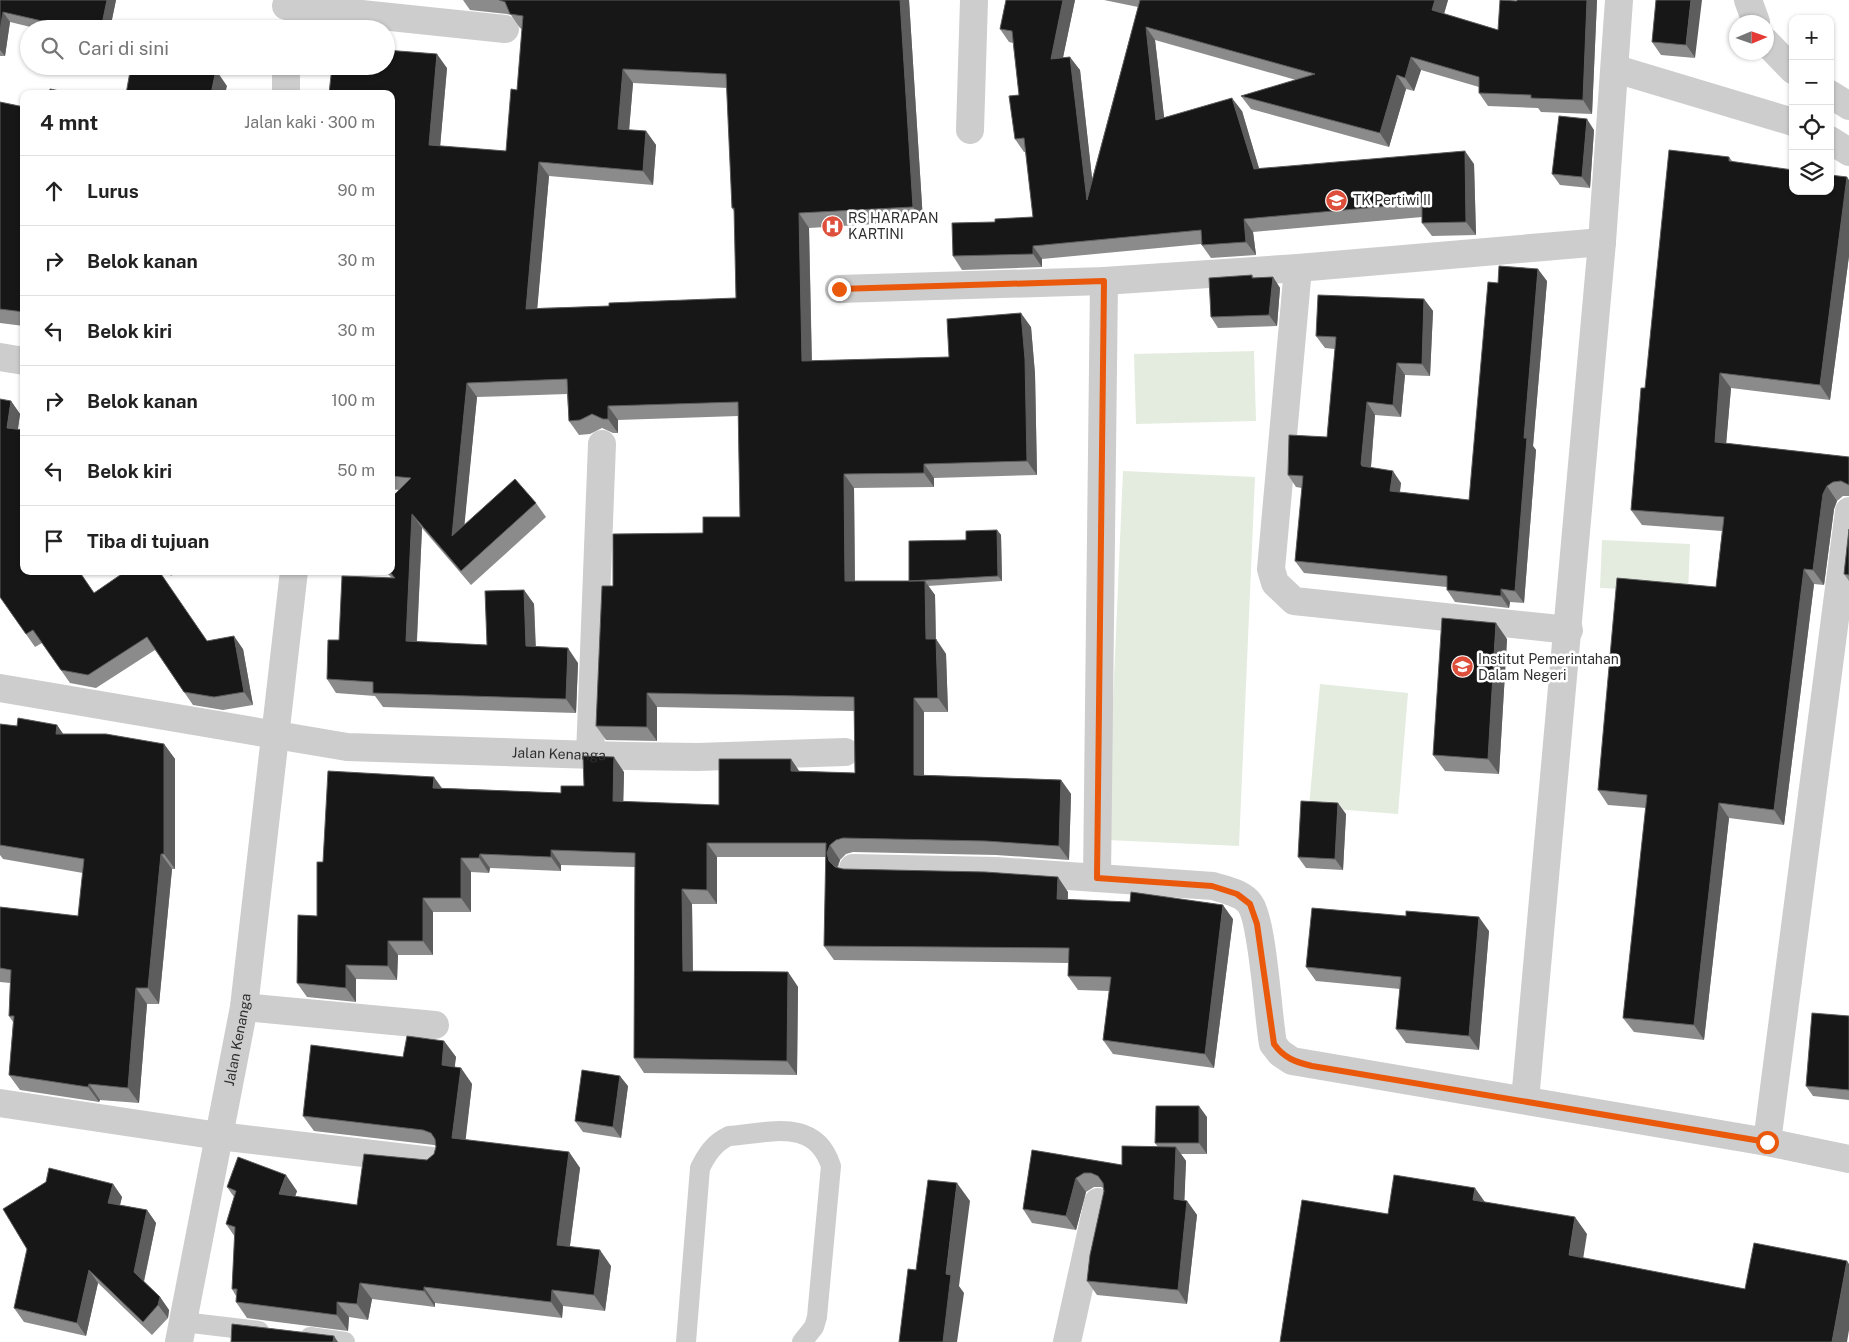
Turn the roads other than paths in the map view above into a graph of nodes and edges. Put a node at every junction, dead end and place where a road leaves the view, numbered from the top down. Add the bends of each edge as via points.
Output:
1 (974, 0) edge
2 (1619, 0) edge
3 (1748, 0) edge
4 (286, 12) edge
5 (1753, 15) edge
6 (389, 20) edge
7 (395, 20) edge
8 (505, 29) edge
9 (1774, 50) edge
10 (1789, 66) edge
11 (1616, 69) junction
12 (286, 75) edge
13 (286, 90) edge
14 (1834, 97) edge
15 (1849, 106) edge
16 (1789, 121) edge
17 (970, 130) dead end
18 (1834, 143) edge
19 (1849, 152) edge
20 (1602, 242) junction
21 (1298, 268) junction
22 (1104, 281) junction
23 (839, 289) dead end
24 (0, 357) edge
25 (20, 360) edge
26 (602, 444) edge
27 (1849, 512) edge
28 (294, 575) edge
29 (1842, 623) edge
30 (1569, 630) junction
31 (0, 688) edge
32 (274, 734) junction
33 (845, 752) dead end
34 (590, 755) junction
35 (853, 868) edge
36 (1097, 878) junction
37 (244, 1007) junction
38 (435, 1025) dead end
39 (1525, 1100) junction
40 (0, 1103) edge
41 (219, 1136) junction
42 (1767, 1142) junction
43 (1849, 1159) edge
44 (432, 1161) edge
45 (1098, 1202) edge
46 (181, 1332) edge
47 (345, 1342) edge
48 (686, 1342) edge
49 (802, 1342) edge
50 (1067, 1342) edge

1 - 17 street
2 - 11 street
3 - 5 street
4 - 6 street
7 - 8 street
9 - 10 street
11 - 16 street
11 - 20 street
12 - 13 street
14 - 15 street
18 - 19 street
20 - 21 street
20 - 30 street
21 - 22 street
21 - 30 street via 1271,569 1275,583 1294,602
22 - 23 street
22 - 36 street
24 - 25 street
26 - 34 street
27 - 29 street
28 - 32 street, Jalan Kenanga
29 - 42 street
30 - 39 street
31 - 32 street, Jalan Kenanga
32 - 34 street, Jalan Kenanga via 347,747
32 - 37 street, Jalan Kenanga
33 - 34 street, Jalan Kenanga via 698,757
35 - 36 street via 977,870
36 - 39 street via 1212,886 1237,894 1250,904 1257,924 1274,1044 1292,1061
37 - 38 street
37 - 41 street, Jalan Kenanga
39 - 42 street
40 - 41 street
41 - 44 street
41 - 46 street, Jalan Kenanga
42 - 43 street
45 - 50 street
46 - 47 lane via 285,1334
48 - 49 lane via 700,1168 720,1140 729,1136 790,1131 808,1135 819,1142 831,1166 817,1317 814,1328

